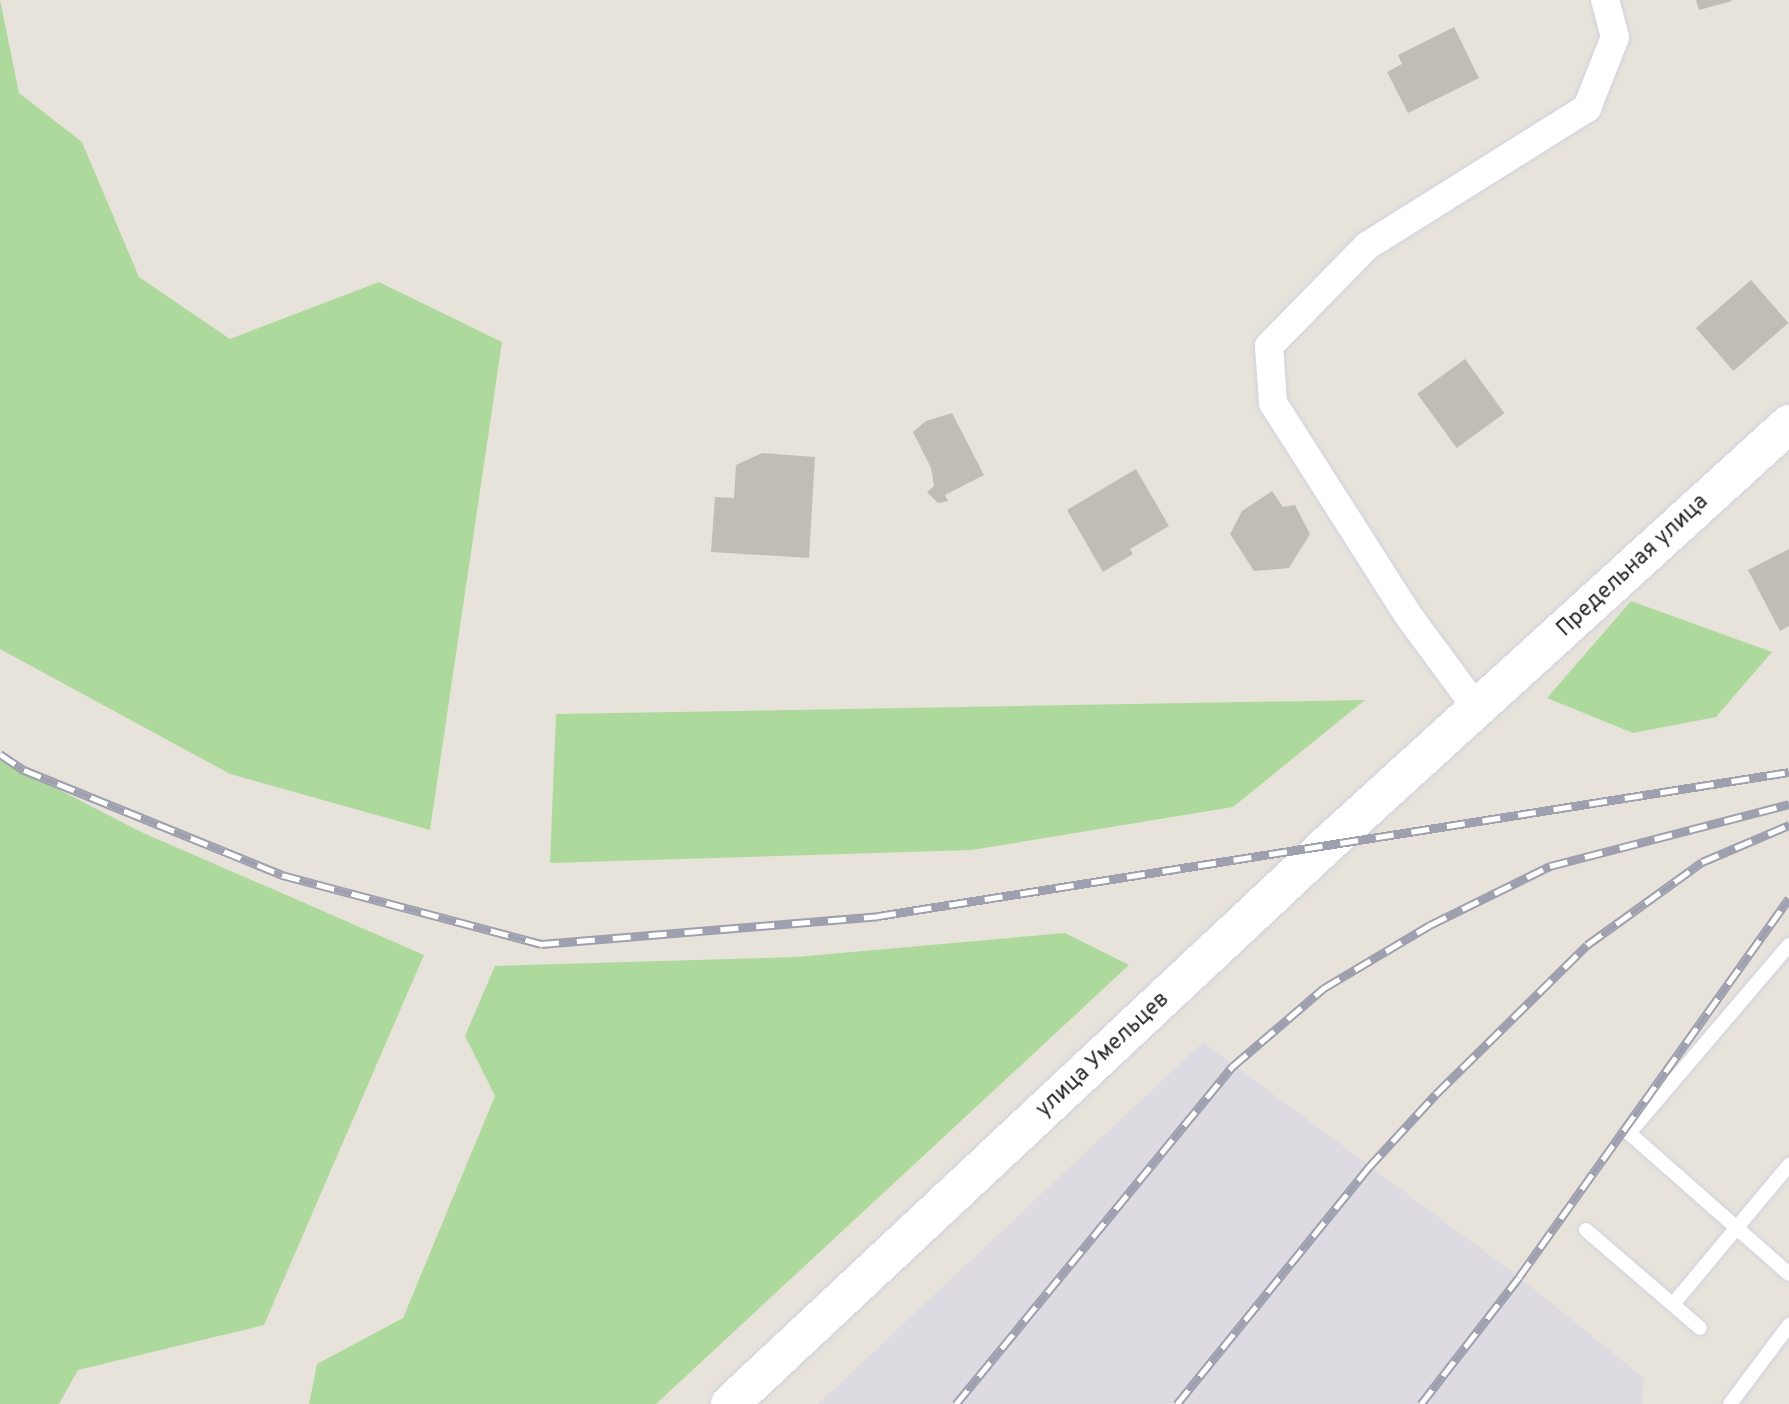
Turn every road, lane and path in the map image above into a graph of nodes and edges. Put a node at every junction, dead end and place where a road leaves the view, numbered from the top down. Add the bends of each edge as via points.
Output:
1 (1605, 0) edge
2 (1789, 424) edge
3 (1478, 710) junction
4 (1789, 945) edge
5 (1789, 1165) edge
6 (1738, 1229) junction
7 (1586, 1230) dead end
8 (1789, 1274) edge
9 (1674, 1303) junction
10 (1789, 1325) edge
11 (1700, 1328) dead end
12 (730, 1404) edge
13 (1730, 1404) edge

1 - 3 street via 1615,37 1587,108 1367,246 1269,346 1273,403 1408,615
2 - 3 street, Предельная улица
3 - 12 street, улица Умельцев
4 - 6 lane via 1629,1133
5 - 6 lane
6 - 8 lane
6 - 9 lane
7 - 9 lane
9 - 11 lane
10 - 13 lane

